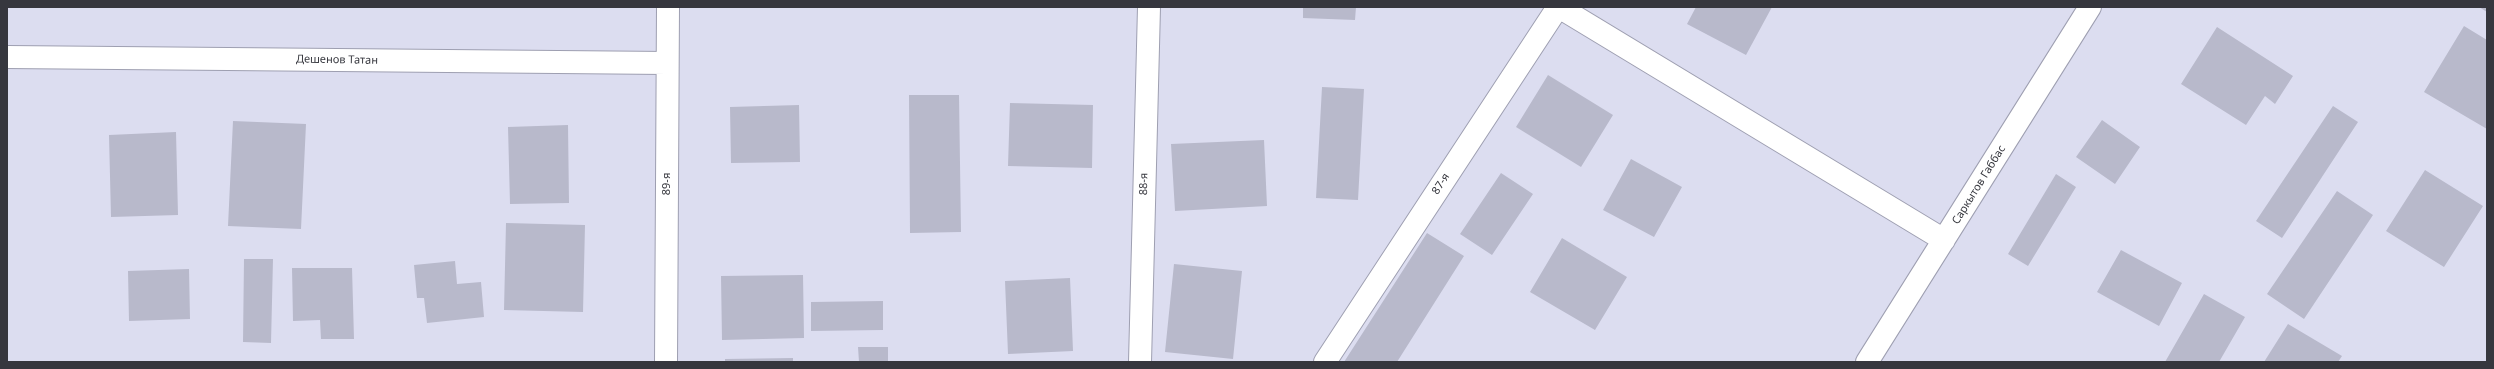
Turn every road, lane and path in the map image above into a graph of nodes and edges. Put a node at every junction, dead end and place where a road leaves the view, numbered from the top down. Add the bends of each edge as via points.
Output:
1 (668, 7) edge
2 (1149, 7) edge
3 (1558, 7) edge
4 (2090, 7) edge
5 (7, 57) edge
6 (667, 63) junction
7 (1944, 240) junction
8 (666, 362) edge
9 (1140, 362) edge
10 (1325, 362) edge
11 (1867, 362) edge

1 - 6 street, 89-я
2 - 9 street, 88-я
3 - 7 street
3 - 10 street, 87-я
4 - 7 street, Саркытов Габбас
5 - 6 street, Дешенов Татан
6 - 8 street, 89-я
7 - 11 street, Саркытов Габбас

